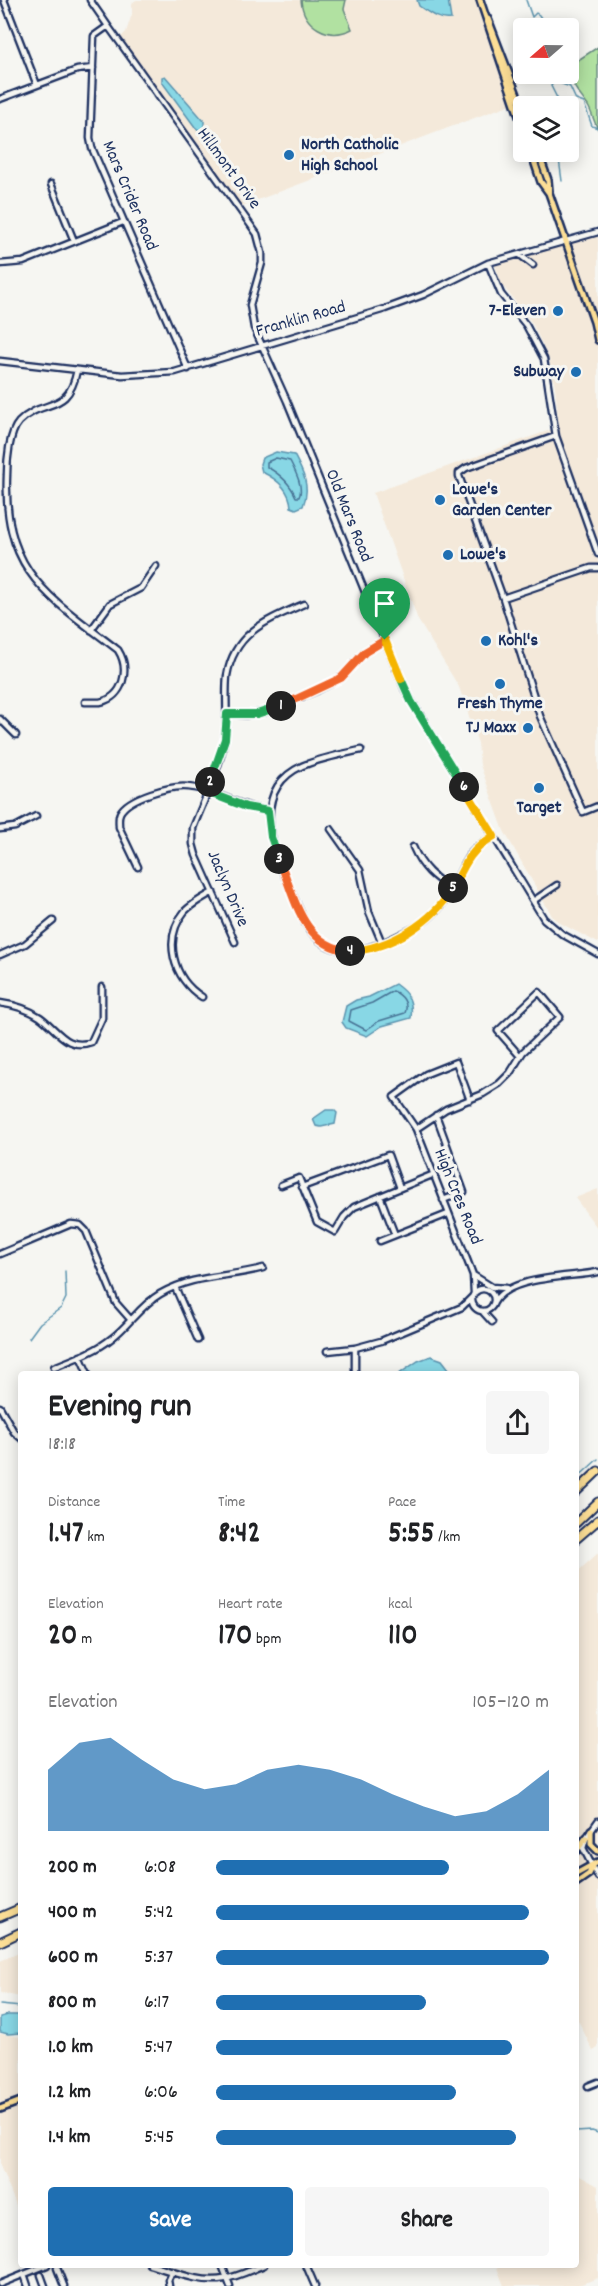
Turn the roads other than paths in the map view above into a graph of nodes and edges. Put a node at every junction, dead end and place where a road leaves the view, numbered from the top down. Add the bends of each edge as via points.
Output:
1 (4, 0) edge
2 (90, 0) edge
3 (480, 0) edge
4 (108, 26) junction
5 (93, 68) junction
6 (37, 85) junction
7 (518, 96) edge
8 (513, 98) edge
9 (0, 99) edge
10 (534, 162) edge
11 (542, 162) edge
12 (51, 184) dead end
13 (549, 193) junction
14 (123, 222) junction
15 (598, 232) edge
16 (74, 241) junction
17 (566, 242) junction
18 (530, 252) junction
19 (520, 255) junction
20 (489, 263) junction
21 (0, 264) edge
22 (594, 324) junction
23 (598, 331) edge
24 (598, 340) edge
25 (262, 346) junction
26 (0, 361) edge
27 (188, 369) junction
28 (77, 370) junction
29 (556, 436) junction
30 (597, 550) edge
31 (598, 562) edge
32 (156, 566) dead end
33 (598, 567) edge
34 (591, 568) junction
35 (503, 598) junction
36 (304, 604) dead end
37 (91, 630) junction
38 (385, 640) junction
39 (84, 702) dead end
40 (227, 714) junction
41 (0, 719) edge
42 (16, 735) dead end
43 (361, 750) dead end
44 (207, 792) junction
45 (598, 806) edge
46 (268, 811) junction
47 (36, 816) dead end
48 (0, 829) edge
49 (331, 829) dead end
50 (494, 836) junction
51 (413, 847) dead end
52 (138, 867) dead end
53 (557, 885) dead end
54 (452, 889) junction
55 (213, 892) junction
56 (533, 901) junction
57 (53, 921) dead end
58 (235, 942) dead end
59 (382, 943) junction
60 (598, 954) edge
61 (0, 955) edge
62 (102, 987) dead end
63 (202, 997) dead end
64 (0, 1003) edge
65 (520, 1056) junction
66 (470, 1100) junction
67 (435, 1115) junction
68 (416, 1129) junction
69 (432, 1175) junction
70 (281, 1185) dead end
71 (302, 1187) junction
72 (400, 1188) junction
73 (380, 1196) junction
74 (443, 1200) junction
75 (448, 1214) junction
76 (395, 1235) junction
77 (380, 1241) dead end
78 (0, 1254) edge
79 (263, 1268) dead end
80 (598, 1272) edge
81 (473, 1275) junction
82 (175, 1287) junction
83 (506, 1288) junction
84 (513, 1288) junction
85 (489, 1290) junction
86 (473, 1295) junction
87 (493, 1305) junction
88 (462, 1307) junction
89 (480, 1310) junction
90 (131, 1320) junction
91 (198, 1340) dead end
92 (355, 1348) junction
93 (327, 1350) dead end
94 (80, 1356) junction
95 (54, 1367) dead end
96 (87, 1371) edge
97 (355, 1371) edge
98 (0, 1407) edge
99 (18, 1435) edge
100 (598, 1472) edge
101 (579, 1489) edge
102 (598, 1502) edge
103 (579, 1520) edge
104 (598, 1520) edge
105 (579, 1536) edge
106 (598, 1821) edge
107 (591, 1830) junction
108 (586, 1838) junction
109 (579, 1847) edge
110 (598, 1851) edge
111 (595, 1864) edge
112 (579, 1872) edge
113 (598, 1872) edge
114 (598, 1877) edge
115 (579, 1881) edge
116 (18, 1909) edge
117 (0, 1917) edge
118 (18, 1933) edge
119 (0, 1942) edge
120 (598, 2082) edge
121 (588, 2086) dead end
122 (18, 2103) edge
123 (0, 2109) edge
124 (39, 2268) edge
125 (57, 2268) dead end
126 (161, 2268) edge
127 (223, 2268) edge
128 (255, 2268) edge
129 (307, 2268) edge
130 (172, 2271) junction
131 (24, 2274) junction
132 (41, 2275) dead end
133 (227, 2278) junction
134 (0, 2284) edge
135 (28, 2286) edge
136 (45, 2286) edge
137 (64, 2286) edge
138 (169, 2286) edge
139 (230, 2286) edge
140 (315, 2286) edge

1 - 6 street
2 - 4 street
3 - 7 main road
3 - 8 main road
4 - 5 street, Mars Crider Road via 94,36
4 - 25 street, Hillmont Drive via 257,234 262,263 250,310
5 - 6 street
5 - 14 street, Mars Crider Road via 90,138
6 - 9 street
10 - 13 main road
11 - 13 main road
12 - 16 street
13 - 17 main road
14 - 16 street
14 - 27 street, Mars Crider Road
15 - 17 street, Franklin Road
16 - 21 street via 23,262
17 - 18 street, Franklin Road
17 - 22 main road
18 - 19 street, Franklin Road
18 - 19 street via 533,265
19 - 20 street, Franklin Road
20 - 25 street, Franklin Road via 400,304
20 - 29 street via 501,294 526,325 544,359
22 - 23 main road
22 - 24 main road
25 - 27 street, Franklin Road
25 - 38 street, Old Mars Road
26 - 28 street, Franklin Road
27 - 28 street, Franklin Road via 135,375
28 - 37 street via 69,394 26,416 14,430 7,465 6,501 15,542 33,578 59,606
29 - 30 street
29 - 35 street via 459,472
31 - 34 street
32 - 37 street via 141,588 110,604
33 - 34 street
34 - 35 street
35 - 45 street via 558,760 583,812
36 - 40 street, Jaclyn Drive via 257,626 238,646 227,677
37 - 39 street via 118,650 125,676 120,689 108,698
38 - 40 street via 365,652 341,678 318,690 265,712
38 - 50 street, Old Mars Road via 411,701
40 - 44 street, Jaclyn Drive via 225,739
41 - 42 street
43 - 46 street via 312,762 294,771 277,788
44 - 46 street
44 - 52 street via 180,787 148,794 124,808 119,827
44 - 55 street, Jaclyn Drive via 192,836
46 - 59 street via 275,850 309,930 323,944 342,950 362,950
47 - 48 street via 15,827
49 - 59 street via 360,870 369,912
50 - 54 street via 475,848
50 - 56 street, Old Mars Road
51 - 54 street via 434,878
53 - 56 street
54 - 59 street via 422,924
55 - 58 street, Jaclyn Drive
55 - 63 street via 185,912 173,940 173,957 180,977
56 - 60 street, Old Mars Road via 552,927
57 - 61 street via 25,944
62 - 64 street via 99,1026 91,1042 83,1045 64,1040 26,1009
65 - 65 street via 560,1017 539,992 498,1031
65 - 66 street via 500,1084
66 - 67 street
66 - 68 street, High Cres Road via 456,1062 426,1074 394,1097
67 - 68 street
67 - 74 street via 464,1192
68 - 69 street, High Cres Road
69 - 72 street
69 - 74 street, High Cres Road
70 - 71 street via 299,1178
71 - 72 street via 388,1155
71 - 73 street via 317,1222 335,1232 351,1209
72 - 73 street
73 - 76 street
74 - 75 street, High Cres Road
75 - 76 street
75 - 81 street, High Cres Road
76 - 77 street
78 - 90 street via 71,1224 80,1225 116,1303
79 - 82 street via 201,1277
80 - 84 street via 547,1277
81 - 83 street via 492,1287
81 - 86 street, High Cres Road
82 - 90 street via 148,1302
82 - 91 street
83 - 84 street
83 - 85 street
84 - 87 street via 498,1296
85 - 86 street via 479,1289
85 - 87 street via 494,1296
86 - 88 street
86 - 89 street via 473,1304
87 - 89 street
87 - 89 street via 492,1322
88 - 89 street
88 - 92 street
90 - 94 street via 111,1339
92 - 93 street
92 - 97 street
94 - 95 street
94 - 96 street
98 - 99 street
100 - 101 highway
102 - 103 highway
104 - 105 highway
106 - 107 street
107 - 108 street
107 - 110 main road via 591,1845
108 - 109 main road
108 - 111 street via 584,1851
111 - 112 main road
111 - 113 street
111 - 114 street
111 - 115 main road
116 - 117 highway
118 - 119 highway
120 - 121 street
122 - 123 main road
124 - 131 street
125 - 137 street
126 - 130 street
127 - 133 street
128 - 133 street
129 - 140 street
130 - 133 street via 203,2279
130 - 138 street
131 - 134 street
131 - 135 street
132 - 136 street
133 - 139 street

